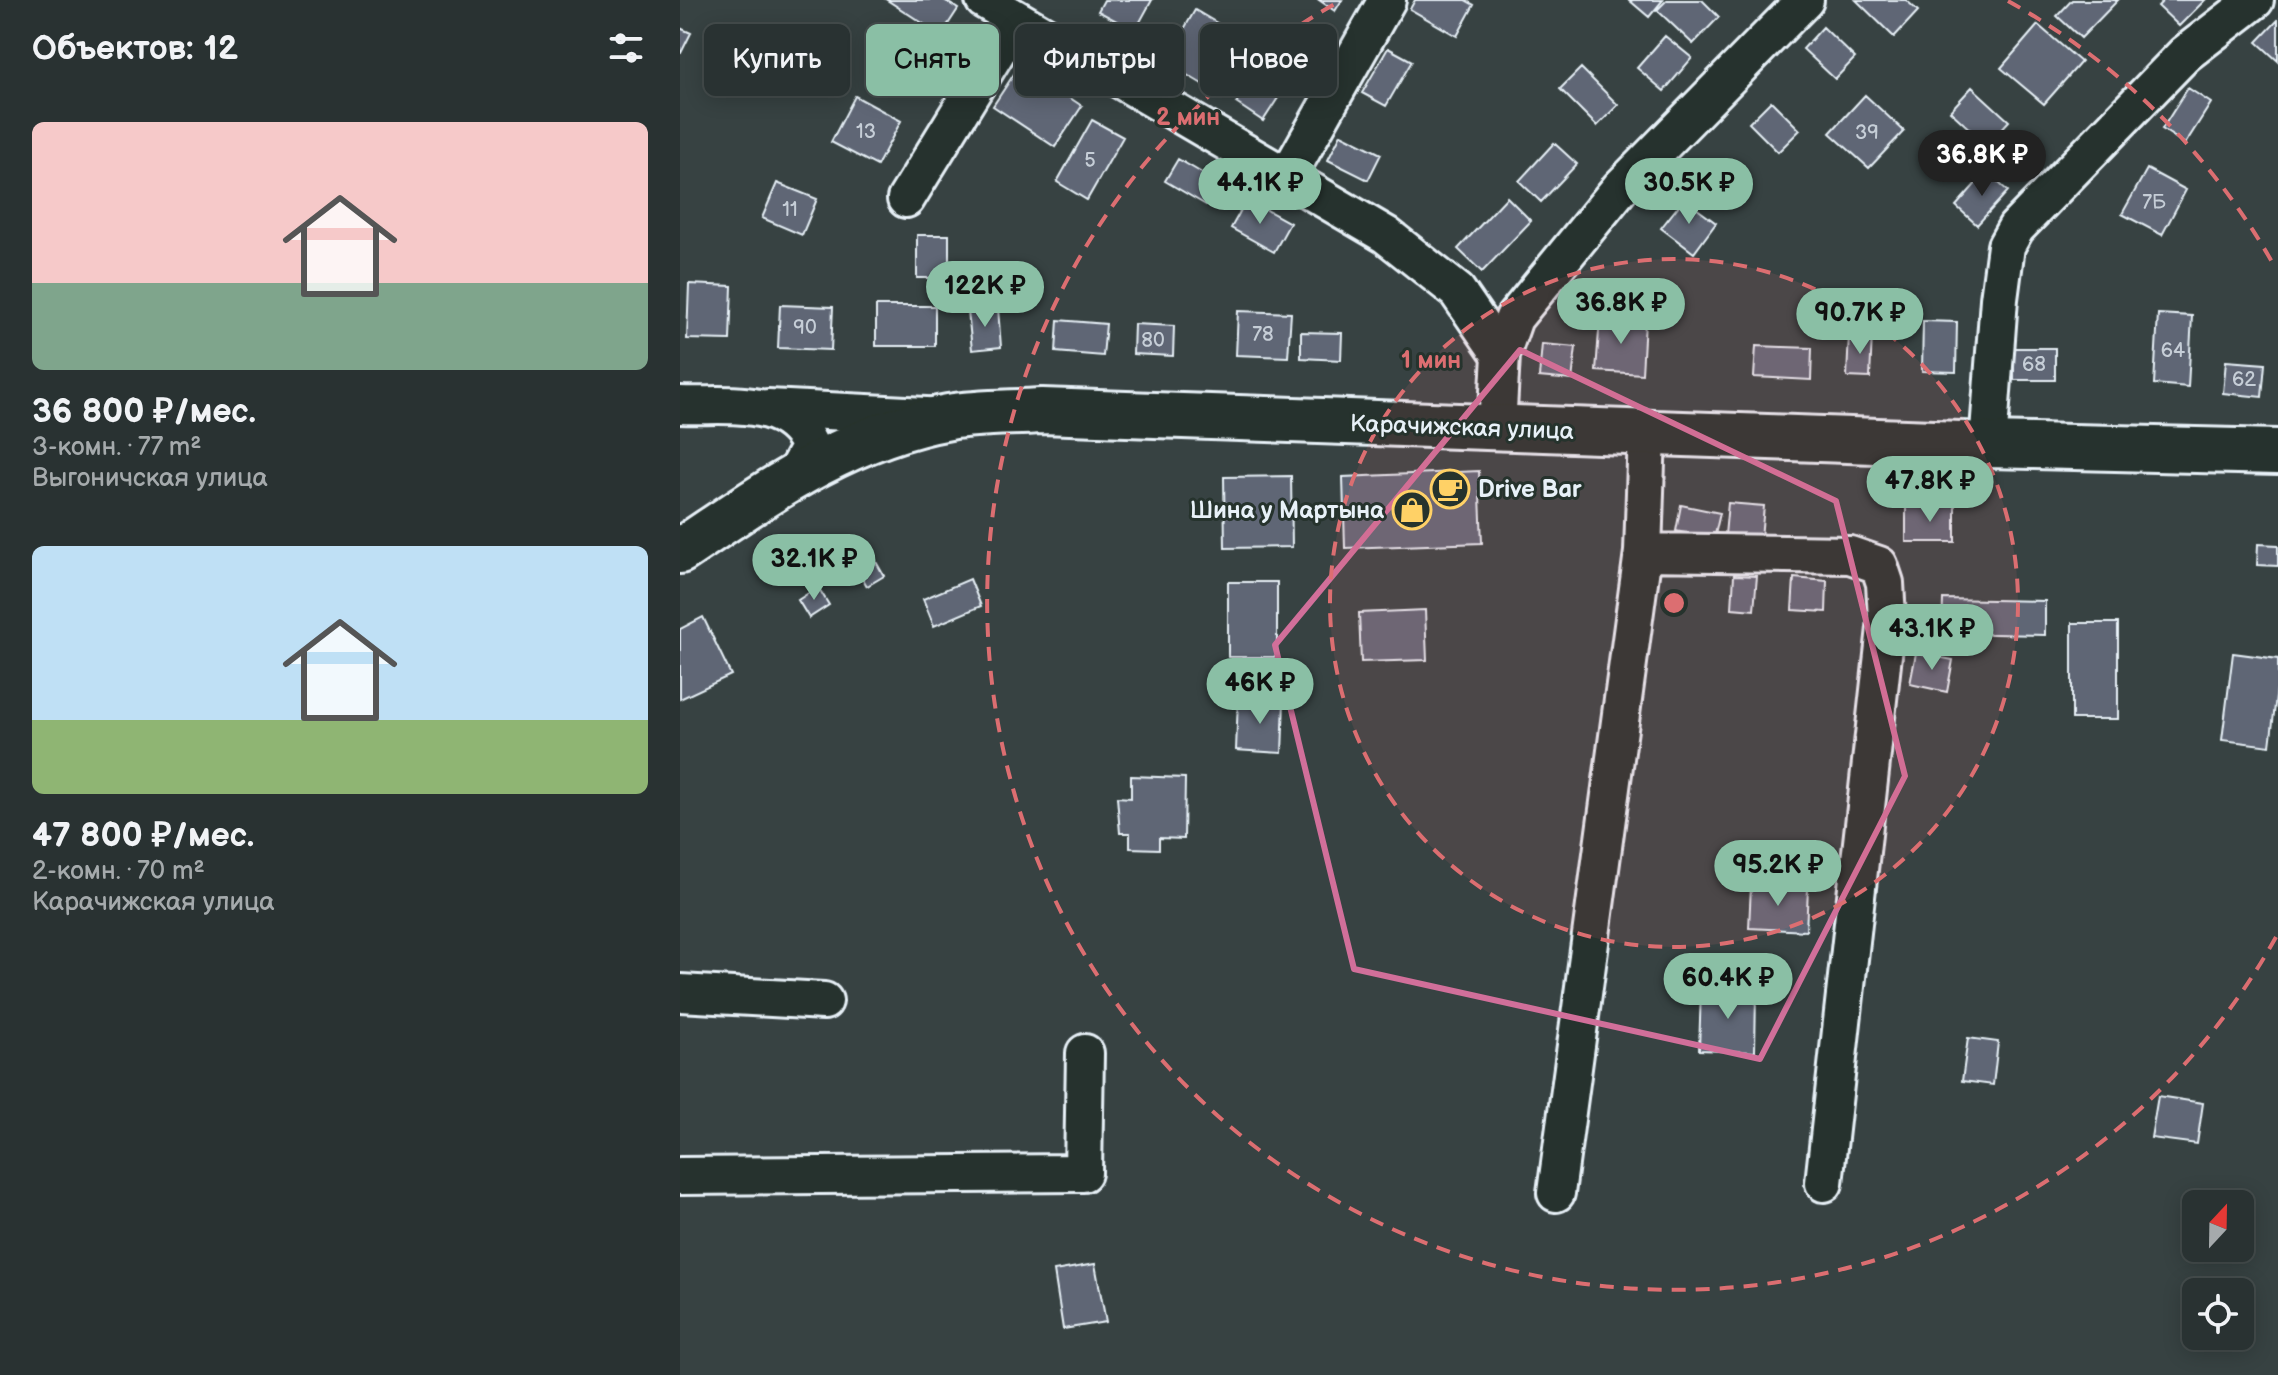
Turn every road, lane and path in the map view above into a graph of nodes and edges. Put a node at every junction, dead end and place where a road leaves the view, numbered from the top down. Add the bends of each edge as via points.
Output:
1 (984, 0) edge
2 (1387, 0) edge
3 (1805, 0) edge
4 (2255, 0) edge
5 (1016, 20) junction
6 (1287, 177) junction
7 (906, 199) dead end
8 (1501, 355) junction
9 (680, 405) edge
10 (768, 408) junction
11 (949, 417) junction
12 (1497, 428) junction
13 (1647, 433) junction
14 (1988, 445) junction
15 (2278, 452) edge
16 (795, 474) junction
17 (680, 551) edge
18 (1643, 552) junction
19 (680, 993) edge
20 (824, 1001) dead end
21 (1085, 1053) dead end
22 (680, 1176) edge
23 (1824, 1183) dead end
24 (1556, 1193) dead end

1 - 5 street
2 - 6 street
3 - 8 street via 1620,188 1514,318
4 - 14 street via 2185,54 2016,228 2006,246 1999,299
5 - 6 street
5 - 7 street
6 - 8 street via 1386,235 1457,291
8 - 12 street
9 - 10 street
10 - 11 street
10 - 16 street via 790,419 810,446
11 - 12 main road, Карачижская улица via 1042,411
11 - 16 main road, Карачижская улица via 877,436
12 - 13 main road, Карачижская улица
13 - 14 main road, Карачижская улица
13 - 18 street
14 - 15 main road, Карачижская улица
16 - 17 main road, Карачижская улица
18 - 23 street via 1850,555 1879,565 1885,583 1887,619
18 - 24 street
19 - 20 street
21 - 22 street via 1083,1173

